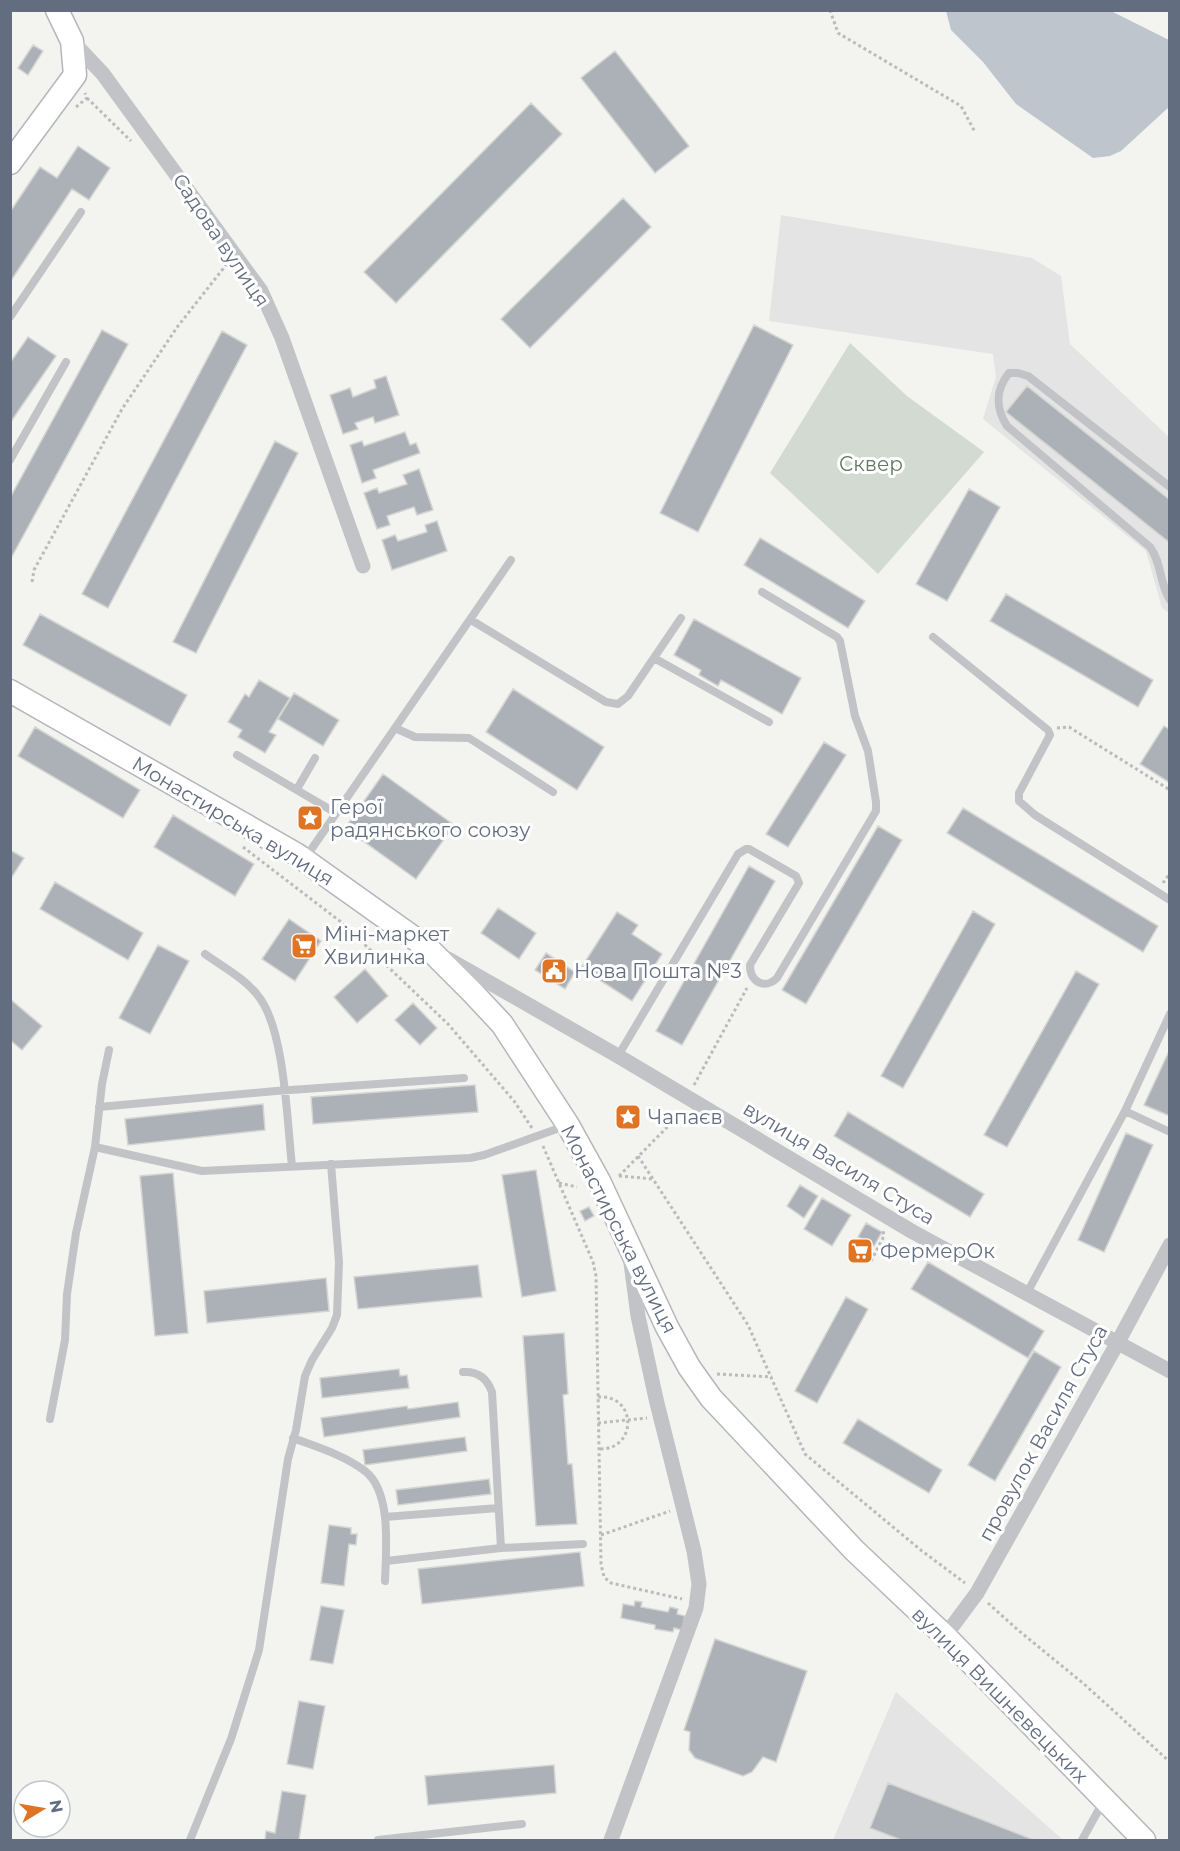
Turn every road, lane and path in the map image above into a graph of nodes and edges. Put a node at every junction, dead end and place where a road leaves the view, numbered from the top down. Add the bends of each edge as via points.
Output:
1 (57, 10) edge
2 (830, 10) edge
3 (74, 50) junction
4 (87, 98) dead end
5 (975, 132) dead end
6 (132, 142) dead end
7 (10, 163) edge
8 (81, 212) dead end
9 (234, 254) junction
10 (10, 317) edge
11 (66, 362) dead end
12 (10, 460) edge
13 (1170, 487) edge
14 (511, 560) dead end
15 (363, 566) dead end
16 (1170, 572) edge
17 (1162, 579) junction
18 (32, 582) dead end
19 (762, 592) dead end
20 (1170, 600) edge
21 (681, 618) dead end
22 (471, 620) junction
23 (933, 637) dead end
24 (654, 658) junction
25 (10, 691) edge
26 (769, 723) dead end
27 (394, 728) junction
28 (1048, 730) junction
29 (237, 755) dead end
30 (315, 758) dead end
31 (297, 789) junction
32 (1170, 790) edge
33 (553, 792) dead end
34 (336, 813) junction
35 (240, 845) dead end
36 (304, 860) junction
37 (1170, 900) edge
38 (428, 948) junction
39 (205, 954) dead end
40 (753, 978) junction
41 (1170, 1014) edge
42 (109, 1050) dead end
43 (618, 1056) junction
44 (464, 1078) dead end
45 (283, 1090) junction
46 (690, 1099) junction
47 (99, 1107) junction
48 (1125, 1111) junction
49 (568, 1125) junction
50 (1170, 1132) edge
51 (537, 1136) junction
52 (95, 1147) junction
53 (638, 1156) junction
54 (331, 1164) junction
55 (292, 1167) junction
56 (653, 1179) junction
57 (559, 1183) junction
58 (577, 1187) dead end
59 (875, 1209) junction
60 (628, 1242) junction
61 (1170, 1245) edge
62 (871, 1261) dead end
63 (1027, 1293) junction
64 (1118, 1342) junction
65 (1170, 1371) edge
66 (463, 1372) dead end
67 (715, 1374) dead end
68 (772, 1377) junction
69 (598, 1397) junction
70 (661, 1416) junction
71 (50, 1419) dead end
72 (628, 1420) junction
73 (598, 1423) junction
74 (294, 1438) junction
75 (599, 1449) junction
76 (683, 1506) junction
77 (498, 1508) junction
78 (385, 1517) junction
79 (601, 1535) junction
80 (583, 1544) dead end
81 (501, 1548) junction
82 (854, 1550) joint
83 (386, 1561) junction
84 (385, 1581) dead end
85 (978, 1593) junction
86 (697, 1602) junction
87 (945, 1636) junction
88 (1170, 1762) edge
89 (1104, 1801) junction
90 (522, 1824) dead end
91 (190, 1840) edge
92 (378, 1840) edge
93 (611, 1840) edge
94 (1082, 1840) edge
95 (1144, 1840) edge

1 - 3 main road, Садова вулиця
2 - 5 path via 838,33 960,106
3 - 7 main road via 75,75
3 - 9 street, Садова вулиця via 103,74
4 - 6 path
8 - 10 lane
9 - 15 street, Садова вулиця via 261,291 282,338
9 - 18 path via 178,326 122,409 34,570
11 - 12 lane
13 - 17 lane via 1028,376 1009,373 1004,380 998,402 1007,426 1150,547 1157,556
14 - 22 lane
16 - 17 lane
17 - 20 lane
19 - 40 lane via 840,641 855,716 868,751 876,811 777,978 767,984
21 - 24 lane
22 - 24 lane via 612,704 624,701
22 - 27 lane
23 - 28 lane
24 - 26 lane
25 - 36 main road, Монастирська вулиця
27 - 33 lane via 415,737 469,738
27 - 34 lane
28 - 32 path via 1069,727
28 - 37 lane via 1050,735 1019,793 1019,801
29 - 31 lane
30 - 31 lane
31 - 34 lane
34 - 36 lane
35 - 51 path via 341,922 448,1024 514,1101
36 - 38 main road, Монастирська вулиця
38 - 43 street, вулиця Василя Стуса
38 - 49 main road, Монастирська вулиця via 502,1024
39 - 45 lane via 249,986 264,1004 274,1029
40 - 43 lane via 752,962 799,883 796,876 746,849 738,854
40 - 46 path
41 - 48 lane
42 - 47 lane
43 - 46 street, вулиця Василя Стуса
44 - 45 lane
45 - 47 lane
45 - 55 lane
46 - 53 path
46 - 59 street, вулиця Василя Стуса
47 - 52 lane
48 - 50 lane
48 - 63 lane
49 - 51 lane
49 - 60 main road, Монастирська вулиця
51 - 54 lane via 470,1158
51 - 57 path
52 - 55 lane via 202,1171
52 - 71 lane via 76,1233
53 - 56 path
53 - 56 path via 619,1176
54 - 55 lane
54 - 74 lane via 339,1262 336,1315 305,1376
56 - 68 path via 748,1325
57 - 58 path
57 - 69 path via 596,1276
59 - 62 path via 884,1236
59 - 63 street, вулиця Василя Стуса
60 - 70 street via 638,1316
60 - 82 main road, Монастирська вулиця via 689,1367 711,1398
61 - 64 street, провулок Василя Стуса
63 - 64 street, вулиця Василя Стуса
64 - 65 street, вулиця Василя Стуса
64 - 85 street, провулок Василя Стуса
66 - 77 lane via 471,1371 484,1378 492,1392
67 - 68 path
68 - 85 path via 805,1454
69 - 72 path via 618,1401
69 - 73 path
70 - 72 path
70 - 76 street
72 - 73 path
72 - 75 path via 626,1434 619,1443
73 - 75 path
74 - 78 lane via 367,1472 379,1491
74 - 91 lane via 259,1650 231,1739
75 - 79 path
76 - 79 path
76 - 86 street via 699,1584
77 - 78 lane
77 - 81 lane
78 - 83 lane
79 - 86 path via 601,1564 604,1577 611,1583
80 - 81 lane
81 - 83 lane
82 - 87 main road, вулиця Вишневецьких
83 - 84 lane
85 - 87 street, провулок Василя Стуса
85 - 88 path
86 - 93 street
87 - 89 main road, вулиця Вишневецьких
89 - 94 lane
89 - 95 main road, вулиця Вишневецьких
90 - 92 lane

